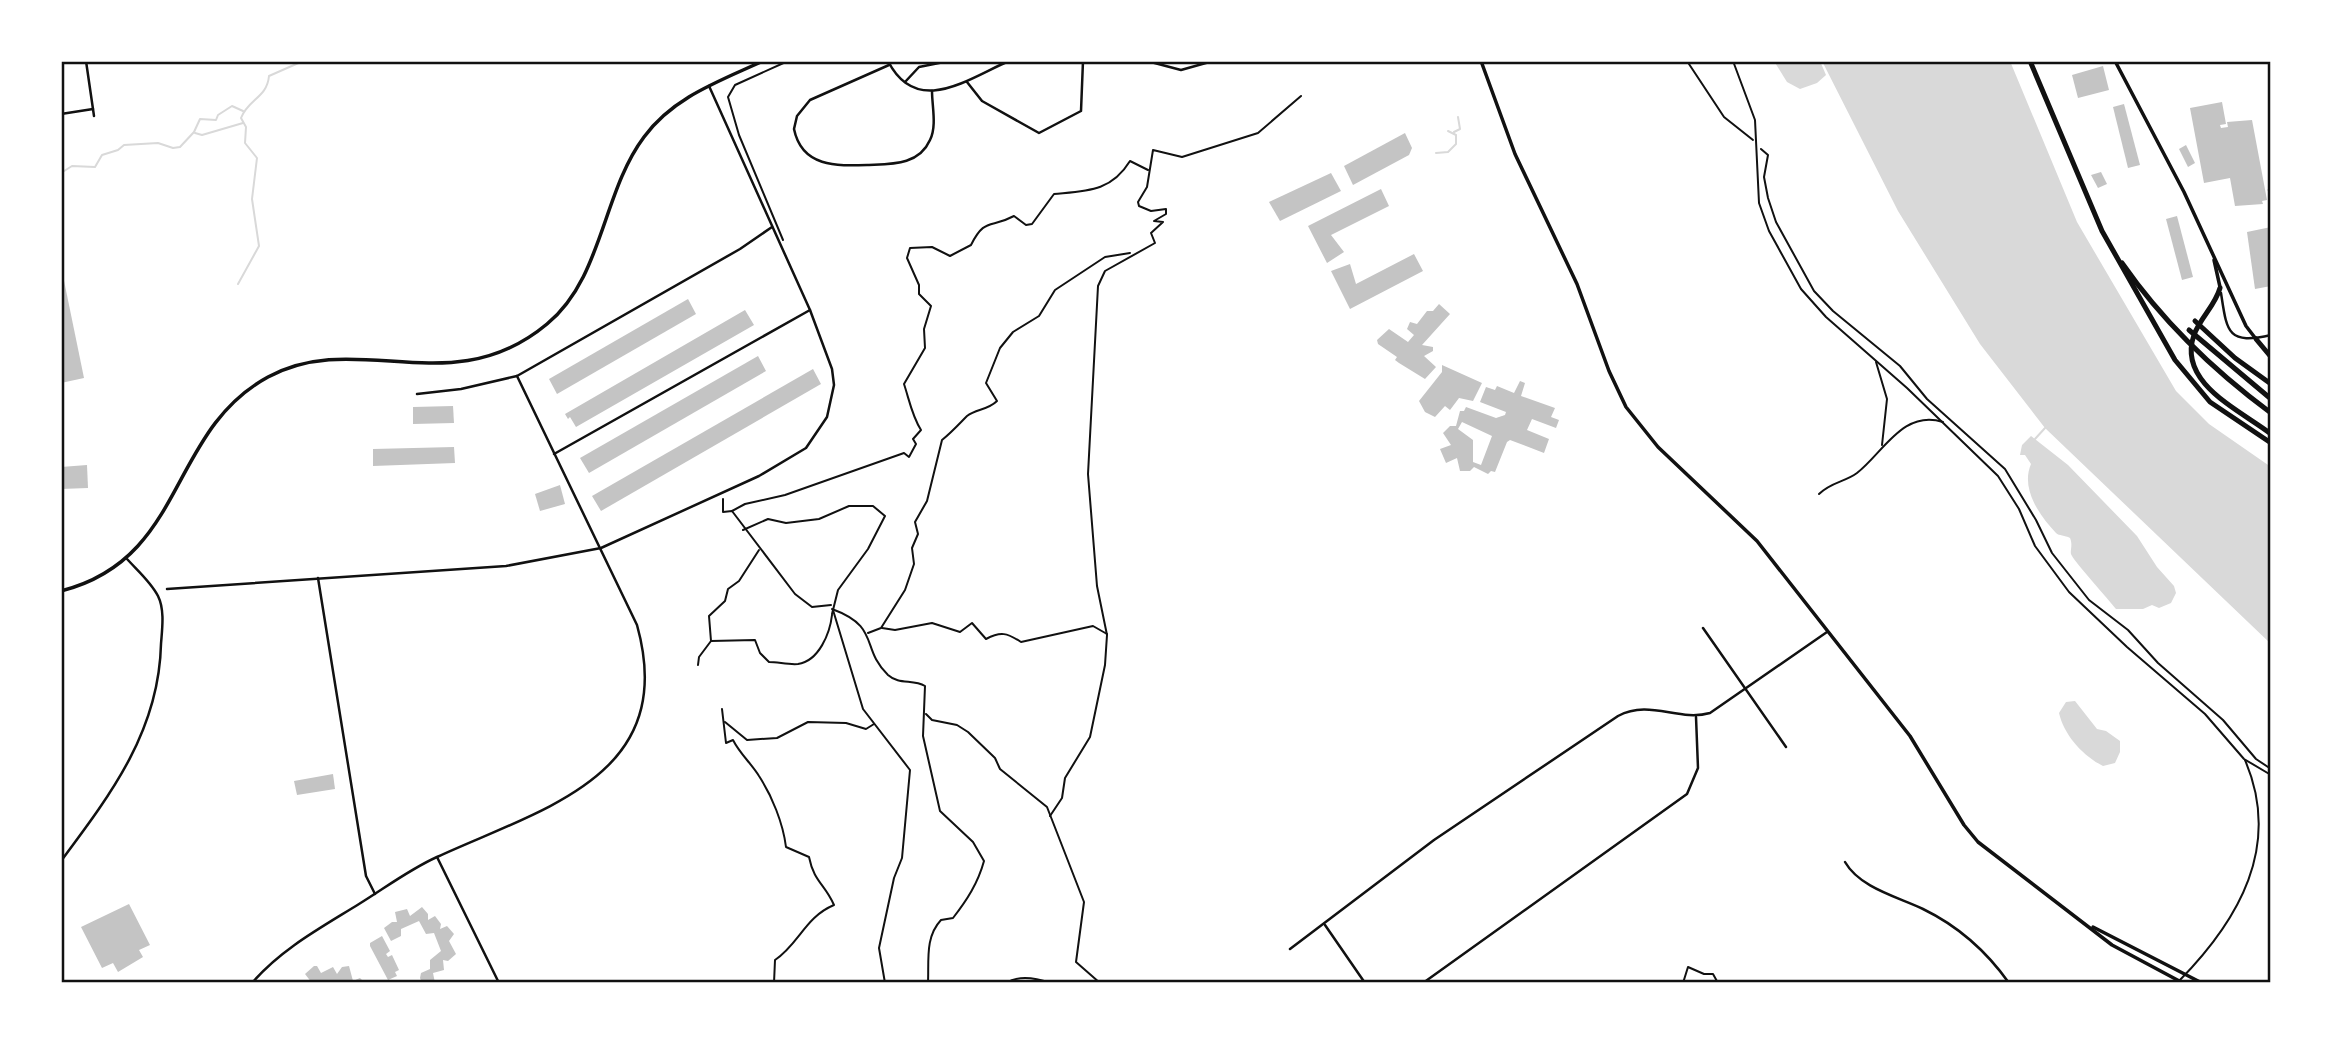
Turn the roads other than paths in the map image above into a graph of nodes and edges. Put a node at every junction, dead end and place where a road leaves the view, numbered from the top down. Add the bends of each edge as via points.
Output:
1 (86, 61) edge
2 (763, 61) edge
3 (949, 61) edge
4 (1009, 61) edge
5 (1083, 61) edge
6 (1147, 61) edge
7 (1213, 61) edge
8 (1481, 61) edge
9 (1733, 61) edge
10 (2030, 61) edge
11 (2115, 61) edge
12 (888, 63) edge
13 (905, 82) junction
14 (967, 82) junction
15 (709, 86) junction
16 (932, 91) junction
17 (93, 109) junction
18 (61, 114) edge
19 (94, 116) dead end
20 (772, 227) junction
21 (2102, 231) junction
22 (2211, 251) junction
23 (2220, 288) junction
24 (810, 310) junction
25 (2195, 321) dead end
26 (2189, 330) dead end
27 (2271, 335) edge
28 (2256, 339) junction
29 (2271, 357) edge
30 (1876, 361) junction
31 (517, 376) junction
32 (2271, 384) edge
33 (417, 394) dead end
34 (2271, 399) edge
35 (2271, 412) edge
36 (1944, 422) junction
37 (2271, 432) edge
38 (2271, 443) edge
39 (1882, 446) junction
40 (554, 454) junction
41 (1819, 494) dead end
42 (601, 548) junction
43 (127, 559) junction
44 (318, 578) junction
45 (167, 589) dead end
46 (62, 591) edge
47 (1703, 628) dead end
48 (1828, 631) junction
49 (1748, 689) junction
50 (1696, 717) junction
51 (1786, 747) dead end
52 (2244, 760) junction
53 (2271, 775) edge
54 (437, 857) junction
55 (61, 861) edge
56 (1845, 862) dead end
57 (375, 894) junction
58 (2085, 923) junction
59 (1325, 924) junction
60 (1290, 949) dead end
61 (2186, 974) junction
62 (2180, 982) edge
63 (252, 983) edge
64 (499, 983) edge
65 (1365, 983) edge
66 (1423, 983) edge
67 (2009, 983) edge
68 (2202, 983) edge

1 - 17 street
2 - 15 street
3 - 13 street via 919,67
4 - 14 street
5 - 14 street via 1081,111 1039,133 982,101
6 - 7 street via 1188,70
8 - 48 street via 1515,154 1577,284 1626,407 1658,447 1744,528
9 - 30 lane via 1755,120 1759,203 1776,245 1816,307
10 - 21 highway
11 - 22 street
12 - 13 street
12 - 16 street via 810,100 800,110 794,130 807,154 836,166 907,162 930,141
13 - 16 street
14 - 16 street
15 - 20 street
15 - 43 street via 682,100 644,137 620,178 580,281 550,322 517,345 477,360 432,365 328,360 285,369 267,378 232,402 215,421 156,527
17 - 18 street
17 - 19 street
20 - 24 street
20 - 31 street
21 - 35 highway via 2182,337
21 - 38 highway via 2187,377 2210,402
22 - 23 street
22 - 28 street
23 - 28 street via 2230,331 2241,339
23 - 37 highway via 2197,328 2192,364 2201,381
24 - 40 street
24 - 42 street via 834,385 819,433 791,460
25 - 32 highway
26 - 34 highway
27 - 28 street
28 - 29 highway
30 - 36 lane
30 - 39 lane via 1887,399
31 - 33 street
31 - 40 street
36 - 39 lane via 1932,419 1906,426
36 - 52 lane via 2009,489 2035,546 2069,592 2205,713
39 - 41 lane via 1854,475 1831,483
40 - 42 street
42 - 44 street via 506,566
42 - 54 street via 643,645 644,694 631,737 607,770 578,792
43 - 46 street via 93,581
43 - 55 street via 153,589 161,608 158,686 148,723 125,772
44 - 45 street
44 - 57 street via 366,876
47 - 49 street
48 - 49 street
48 - 58 street via 1910,736 1978,842
49 - 50 street
49 - 51 street
50 - 59 street via 1647,708 1618,716 1434,840
50 - 66 street via 1698,768 1688,794
52 - 53 lane
52 - 61 lane via 2259,820 2253,867 2234,915
54 - 57 street
54 - 64 street
56 - 67 street via 1873,886 1924,910 1972,941
57 - 63 street via 290,948
58 - 61 street
58 - 62 street via 2121,951
59 - 60 street
59 - 65 street
61 - 62 lane
61 - 68 street

